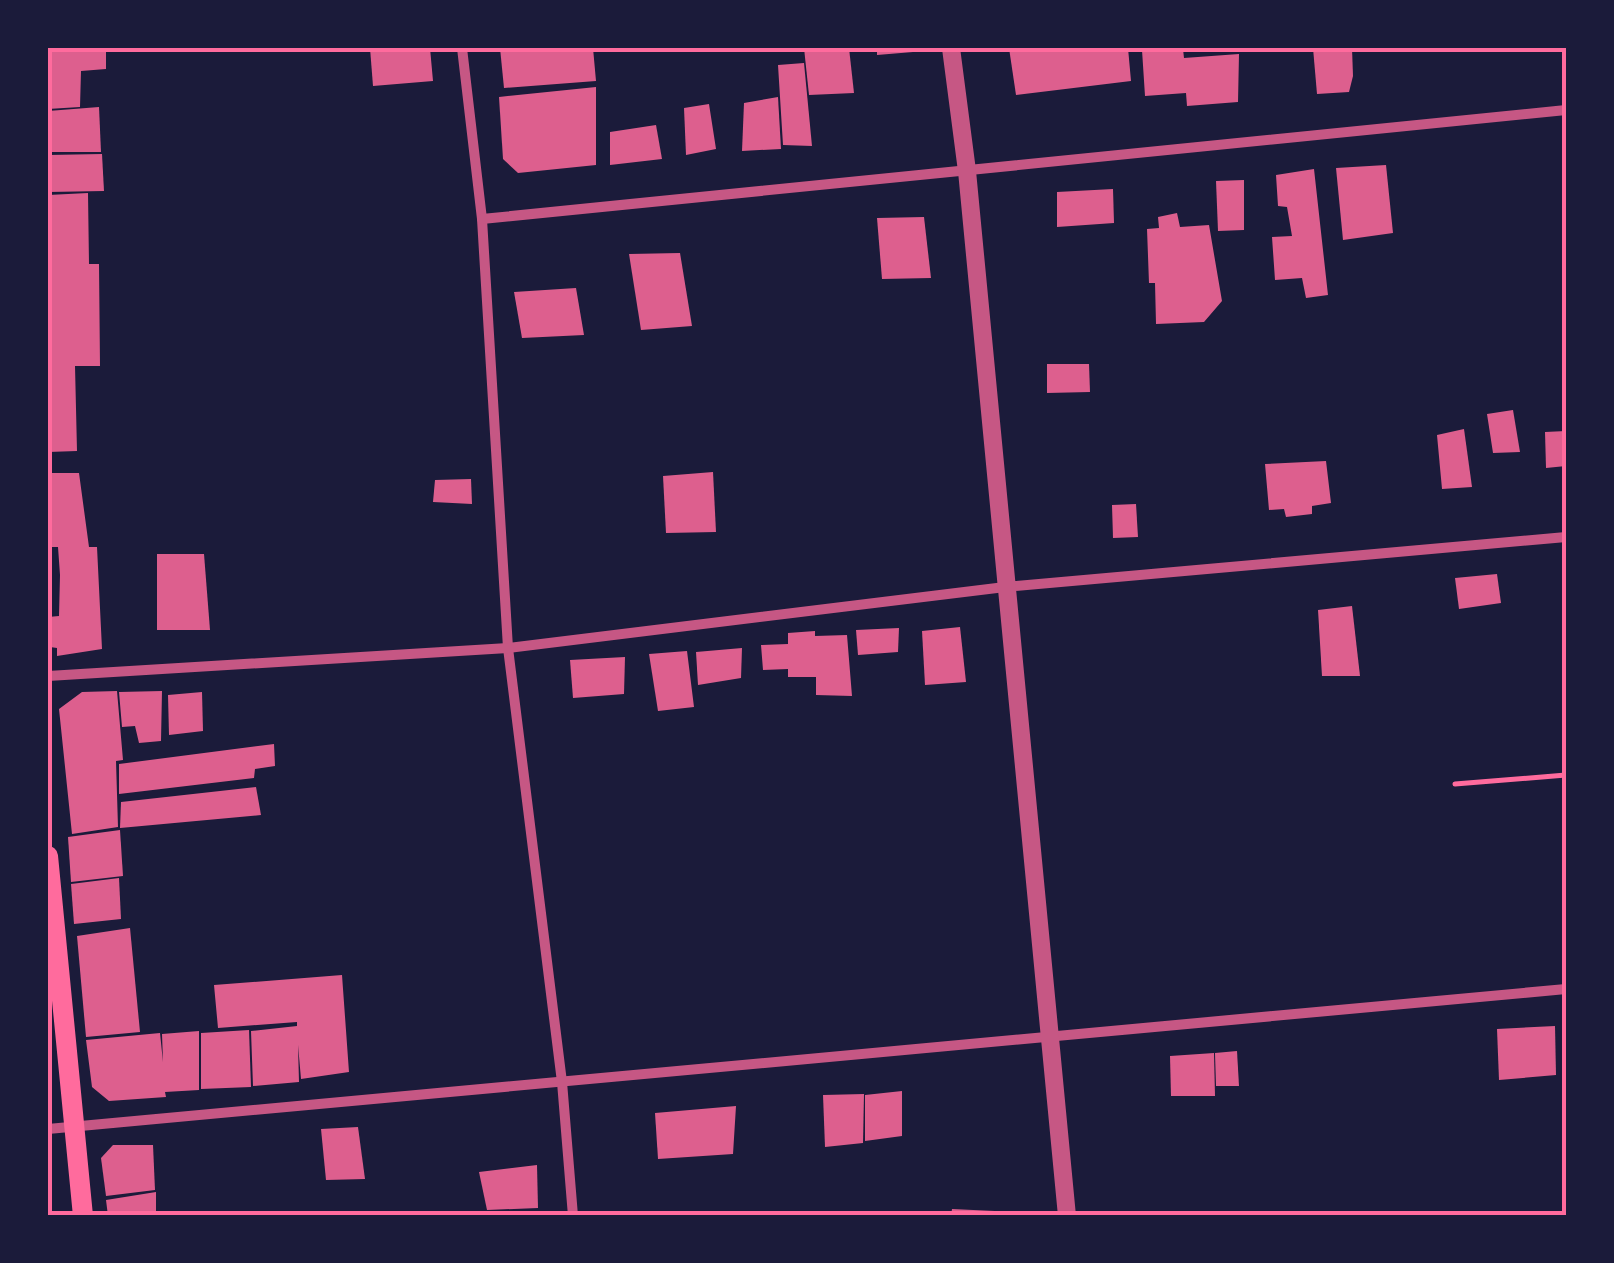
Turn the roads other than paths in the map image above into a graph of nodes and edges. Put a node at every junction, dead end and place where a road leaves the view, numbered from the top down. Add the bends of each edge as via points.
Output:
1 (462, 48) edge
2 (950, 48) edge
3 (1566, 110) edge
4 (966, 171) junction
5 (482, 219) junction
6 (1566, 537) edge
7 (1006, 587) junction
8 (508, 648) junction
9 (48, 676) edge
10 (48, 856) edge
11 (1566, 989) edge
12 (1052, 1037) junction
13 (562, 1082) junction
14 (75, 1126) junction
15 (48, 1129) edge
16 (83, 1216) edge
17 (573, 1216) edge
18 (1067, 1216) edge

1 - 5 street
2 - 4 street
3 - 4 street
4 - 5 street
4 - 7 street
5 - 8 street
6 - 7 street
7 - 8 street
7 - 12 street
8 - 9 street
8 - 13 street
10 - 14 main road
11 - 12 street
12 - 13 street
12 - 18 street
13 - 14 street
13 - 17 street
14 - 15 street
14 - 16 main road

